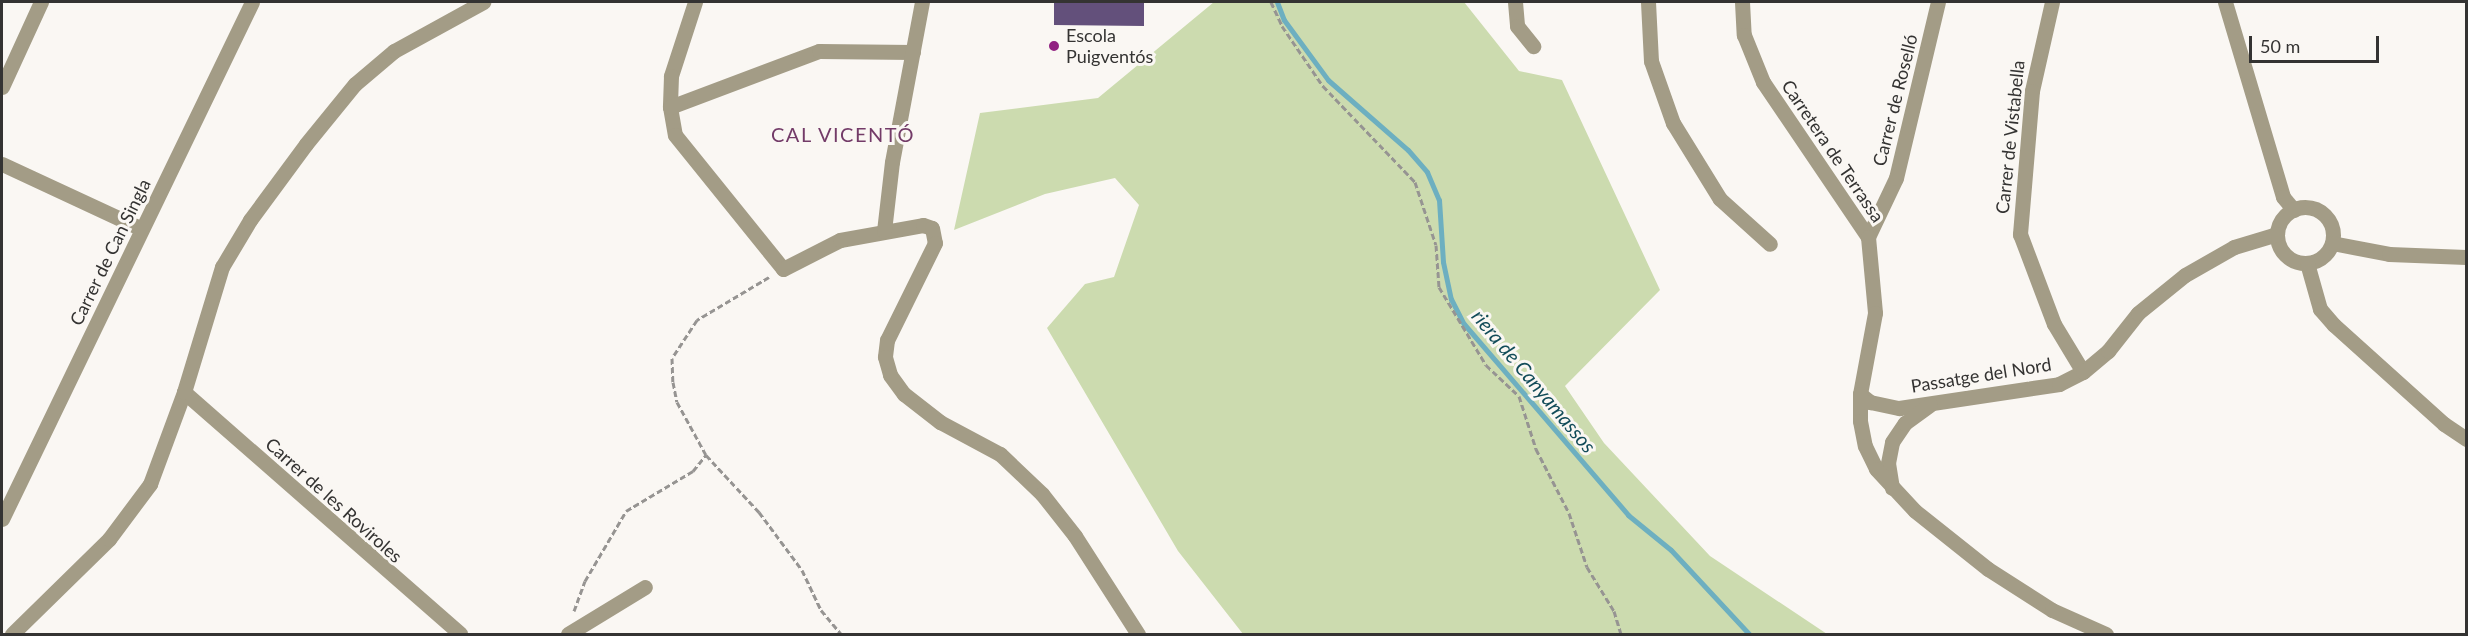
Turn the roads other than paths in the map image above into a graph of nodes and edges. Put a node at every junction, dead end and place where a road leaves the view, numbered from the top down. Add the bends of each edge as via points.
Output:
1 (41, 2) edge
2 (252, 2) edge
3 (483, 2) edge
4 (695, 2) edge
5 (922, 2) edge
6 (1515, 2) edge
7 (1648, 2) edge
8 (1742, 2) edge
9 (1938, 2) edge
10 (2052, 2) edge
11 (2225, 2) edge
12 (1533, 46) dead end
13 (913, 52) junction
14 (2, 87) edge
15 (670, 108) junction
16 (2, 164) edge
17 (2294, 210) junction
18 (142, 229) junction
19 (884, 231) junction
20 (2277, 234) junction
21 (1868, 237) junction
22 (2332, 243) junction
23 (1770, 244) dead end
24 (2466, 256) edge
25 (2307, 263) junction
26 (2083, 372) junction
27 (184, 392) junction
28 (1860, 394) junction
29 (1933, 404) junction
30 (2466, 439) edge
31 (8, 489) edge
32 (1892, 489) junction
33 (2, 519) edge
34 (645, 587) dead end
35 (12, 634) edge
36 (460, 634) edge
37 (569, 634) edge
38 (1138, 634) edge
39 (2106, 634) edge

1 - 14 street
2 - 18 street, Carrer de Can Singla
3 - 27 street via 394,51 355,84 306,144 250,220 222,267
4 - 15 street via 671,76
5 - 13 street
6 - 12 street via 1517,26
7 - 23 street via 1651,62 1673,123 1720,199
8 - 21 street, Carretera de Terrassa via 1744,35 1763,82
9 - 21 street, Carrer de Roselló via 1896,178
10 - 26 street, Carrer de Vistabella via 2036,63 2020,234 2054,324
11 - 17 street via 2283,197
13 - 15 street via 819,51
13 - 19 street via 892,162
15 - 19 street via 675,135 783,269 840,240
16 - 18 street
17 - 20 street via 2282,219
17 - 22 street via 2311,208 2326,218
18 - 31 street, Carrer de Can Singla
19 - 38 street via 923,225 932,228 935,238 887,340 885,357 896,385 940,422 1000,454 1042,494 1075,536
20 - 25 street via 2282,252
20 - 26 street, Passatge del Nord via 2234,247 2169,285
21 - 28 street, Carretera de Terrassa via 1875,313
22 - 24 street via 2390,254
22 - 25 street via 2323,257
25 - 30 street via 2320,309 2334,325 2444,424
26 - 29 street, Passatge del Nord via 2038,390
27 - 35 street via 143,493 109,539
27 - 36 street, Carrer de les Roviroles
28 - 29 street, Passatge del Nord via 1882,407
28 - 32 street, Carretera de Terrassa via 1865,446
29 - 32 street via 1905,423 1892,442 1888,463
31 - 33 street, Carrer de Can Singla
32 - 39 street, Carretera de Terrassa via 1988,569 2052,610
34 - 37 street

